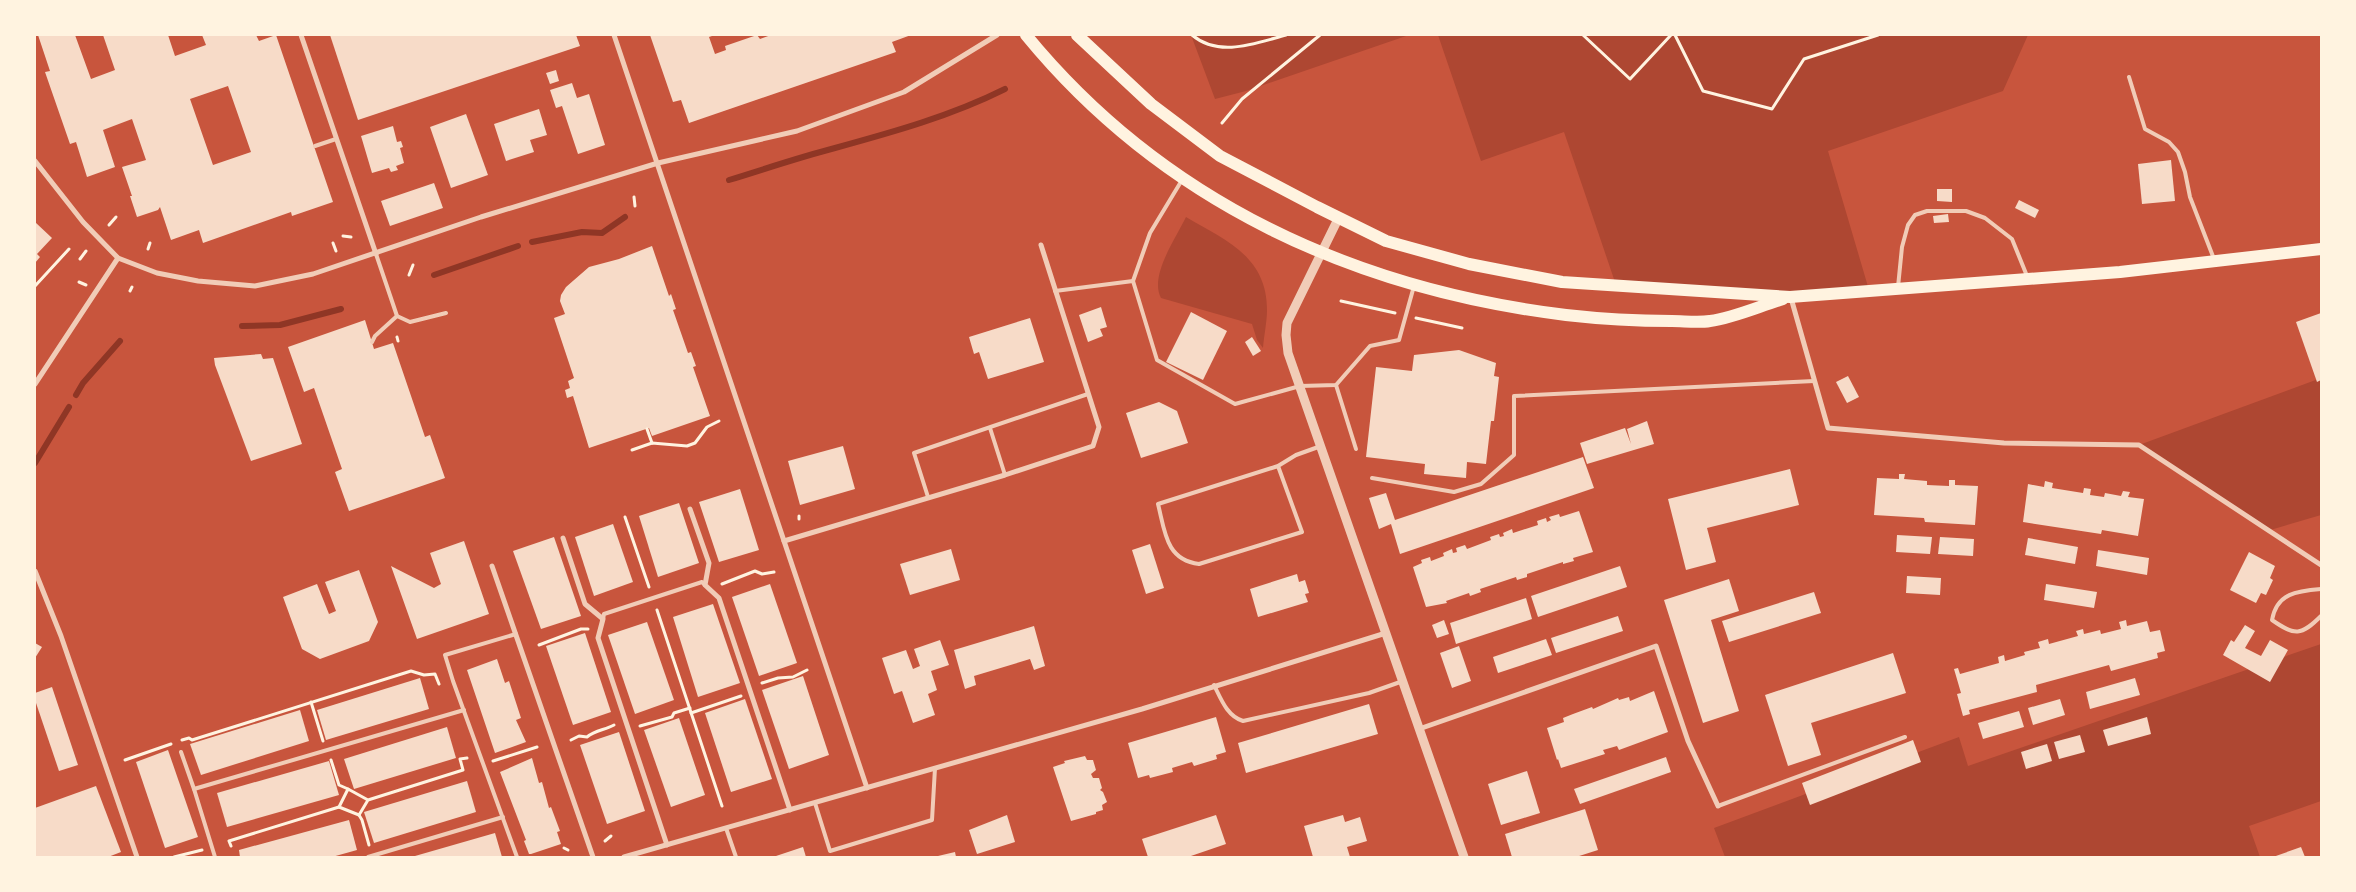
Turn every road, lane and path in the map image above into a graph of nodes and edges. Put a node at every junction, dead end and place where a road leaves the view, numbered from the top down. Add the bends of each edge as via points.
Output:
1 (302, 35) edge
2 (614, 35) edge
3 (997, 35) edge
4 (1026, 35) edge
5 (1077, 35) edge
6 (1192, 35) edge
7 (1286, 35) edge
8 (1320, 35) edge
9 (1582, 35) edge
10 (1671, 35) edge
11 (1676, 35) edge
12 (1878, 35) edge
13 (2129, 77) dead end
14 (1222, 122) dead end
15 (336, 139) junction
16 (315, 146) dead end
17 (658, 163) junction
18 (36, 164) edge
19 (1183, 178) junction
20 (634, 197) dead end
21 (634, 206) dead end
22 (116, 217) dead end
23 (1339, 217) junction
24 (110, 225) dead end
25 (343, 236) dead end
26 (351, 237) dead end
27 (150, 243) dead end
28 (333, 243) dead end
29 (1041, 245) dead end
30 (69, 249) dead end
31 (148, 249) dead end
32 (2321, 249) edge
33 (86, 251) dead end
34 (336, 251) dead end
35 (376, 254) junction
36 (1322, 254) junction
37 (118, 258) junction
38 (80, 259) dead end
39 (2214, 261) junction
40 (413, 265) dead end
41 (409, 275) dead end
42 (2028, 278) junction
43 (1133, 281) junction
44 (79, 282) dead end
45 (1414, 285) junction
46 (35, 286) edge
47 (87, 286) dead end
48 (132, 287) dead end
49 (1898, 287) junction
50 (130, 291) dead end
51 (1055, 291) junction
52 (1790, 297) junction
53 (446, 313) dead end
54 (398, 316) junction
55 (372, 342) dead end
56 (1814, 381) junction
57 (35, 384) edge
58 (1336, 385) junction
59 (1300, 386) junction
60 (1088, 394) junction
61 (719, 421) dead end
62 (990, 428) junction
63 (647, 429) dead end
64 (652, 444) junction
65 (1321, 446) junction
66 (1356, 449) dead end
67 (632, 450) dead end
68 (1278, 466) junction
69 (1005, 475) junction
70 (1372, 478) dead end
71 (928, 497) junction
72 (690, 509) dead end
73 (625, 517) dead end
74 (563, 538) dead end
75 (784, 541) junction
76 (2321, 565) edge
77 (492, 566) dead end
78 (35, 572) edge
79 (774, 572) dead end
80 (704, 585) junction
81 (719, 586) dead end
82 (2321, 589) edge
83 (650, 590) dead end
84 (656, 607) dead end
85 (2321, 616) edge
86 (603, 619) junction
87 (590, 630) dead end
88 (1386, 632) junction
89 (516, 634) junction
90 (539, 645) dead end
91 (807, 670) dead end
92 (1403, 682) junction
93 (762, 683) dead end
94 (1214, 685) junction
95 (440, 686) dead end
96 (742, 696) dead end
97 (311, 702) junction
98 (690, 708) junction
99 (464, 710) junction
100 (691, 713) junction
101 (618, 723) dead end
102 (637, 727) dead end
103 (1419, 729) junction
104 (1905, 737) dead end
105 (571, 740) dead end
106 (324, 744) dead end
107 (537, 747) dead end
108 (181, 752) dead end
109 (467, 758) dead end
110 (125, 760) dead end
111 (331, 760) dead end
112 (492, 761) dead end
113 (935, 768) junction
114 (867, 788) junction
115 (194, 789) junction
116 (348, 790) junction
117 (368, 800) junction
118 (815, 803) junction
119 (722, 806) dead end
120 (1718, 806) joint
121 (339, 807) junction
122 (790, 810) junction
123 (359, 815) junction
124 (503, 817) junction
125 (726, 828) junction
126 (611, 836) dead end
127 (605, 841) dead end
128 (667, 845) junction
129 (231, 846) dead end
130 (370, 848) dead end
131 (202, 850) dead end
132 (137, 857) edge
133 (174, 857) edge
134 (215, 857) edge
135 (368, 857) edge
136 (518, 857) edge
137 (593, 857) edge
138 (624, 857) edge
139 (736, 857) edge
140 (1464, 857) edge

1 - 15 street
2 - 17 street
3 - 17 street via 904,92 797,131
4 - 19 main road via 1065,81 1121,134
5 - 23 main road via 1151,104 1220,156
6 - 7 path via 1218,48 1246,46
8 - 14 path via 1242,99
9 - 10 path via 1630,79
11 - 12 path via 1703,91 1772,109 1804,59
13 - 39 lane via 2145,129 2178,152 2190,197
15 - 16 lane
15 - 35 street
17 - 35 street via 481,217
17 - 75 street
18 - 37 street via 83,222
19 - 36 main road via 1250,219
19 - 43 lane via 1150,233
20 - 21 path
22 - 24 path
23 - 36 street
23 - 52 main road via 1386,241 1469,264 1562,282
25 - 26 path
27 - 31 path
28 - 34 path
29 - 51 street
30 - 46 path
32 - 39 main road
33 - 38 path
35 - 37 street via 314,274 255,286 157,273
35 - 54 lane
36 - 45 main road
36 - 59 street via 1288,323 1286,335 1288,353
37 - 57 street
39 - 42 main road
40 - 41 path
42 - 49 main road
42 - 49 lane via 2012,239 1985,218 1966,211 1927,211 1915,215 1908,224
43 - 51 lane
43 - 59 lane via 1157,360 1235,404
44 - 47 path
45 - 52 main road via 1455,296 1618,321 1710,321
45 - 58 lane via 1399,340 1370,346
48 - 50 path
49 - 52 main road
51 - 60 street
52 - 56 street
53 - 54 lane via 410,322
54 - 55 lane
56 - 70 lane via 1514,396 1514,455 1481,484 1454,492
56 - 76 street via 1828,428 2004,443 2139,446
58 - 59 lane
58 - 66 lane
59 - 65 street
60 - 62 lane
60 - 69 street via 1099,427 1094,446
61 - 64 path via 707,427 695,443 687,446
62 - 69 lane
62 - 71 lane via 914,453
63 - 64 path
64 - 67 path
65 - 68 lane
65 - 88 street
68 - 68 lane via 1158,504 1167,540 1176,555 1187,563 1199,564 1302,532
69 - 71 street
71 - 75 street
72 - 80 street via 710,563
73 - 83 path
74 - 86 street via 584,604
75 - 114 street
77 - 89 street
78 - 132 street via 61,636
79 - 81 path via 762,574 755,571
80 - 86 lane via 702,582 604,614
80 - 122 street via 719,598
82 - 85 lane via 2285,596 2274,610 2272,620 2289,632 2295,632 2309,628
84 - 98 path
86 - 128 street via 598,638
87 - 90 path via 581,629
88 - 92 street
88 - 94 street
89 - 99 lane via 445,655
89 - 137 street
91 - 93 path via 793,677
92 - 94 lane via 1369,693 1243,721 1225,706
92 - 103 street
94 - 113 street
95 - 97 path via 435,674 411,671
96 - 100 path
97 - 106 path
97 - 110 path
98 - 100 path
98 - 102 path
99 - 115 lane
99 - 124 lane
100 - 119 path
101 - 105 path via 587,737
103 - 120 street via 1656,646 1688,741
103 - 140 street
104 - 120 lane
107 - 112 path
108 - 115 lane
109 - 117 path via 460,760 463,770
111 - 116 path via 339,785
113 - 114 street
113 - 118 lane via 932,820 830,851
114 - 118 street
115 - 134 lane
116 - 117 path
116 - 121 path
117 - 123 path
118 - 122 street
121 - 123 path
121 - 129 path via 229,841
122 - 125 street
123 - 130 path
124 - 135 lane
124 - 136 lane
125 - 128 street
125 - 139 lane
126 - 127 path
128 - 138 street
131 - 133 path

